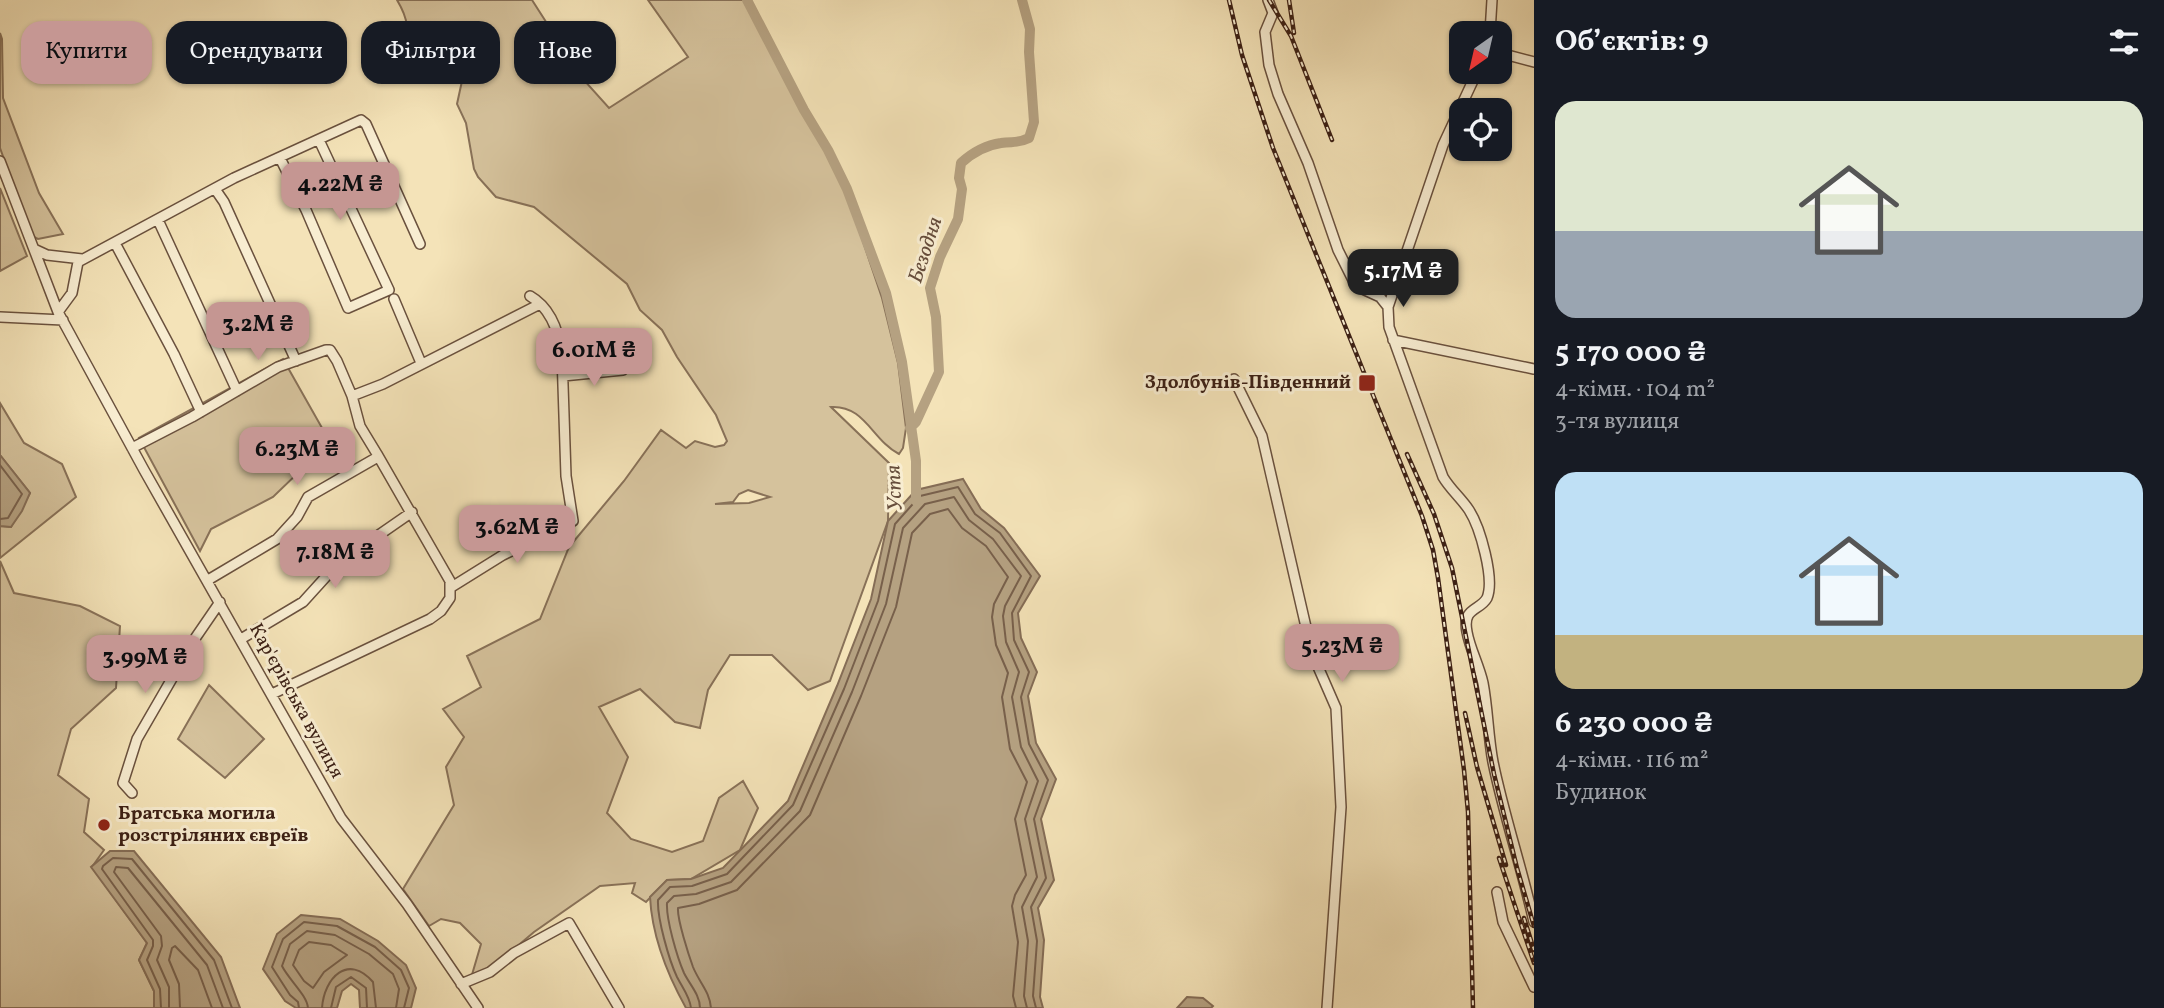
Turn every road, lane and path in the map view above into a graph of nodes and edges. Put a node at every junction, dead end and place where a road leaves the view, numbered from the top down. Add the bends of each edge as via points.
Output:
1 (1268, 0) edge
2 (1492, 0) edge
3 (1491, 21) edge
4 (1512, 56) edge
5 (1534, 62) edge
6 (1471, 84) edge
7 (319, 140) junction
8 (280, 158) junction
9 (0, 161) edge
10 (215, 189) junction
11 (158, 220) junction
12 (115, 243) junction
13 (420, 244) dead end
14 (34, 249) junction
15 (82, 259) junction
16 (391, 295) junction
17 (530, 296) dead end
18 (540, 304) junction
19 (1388, 307) junction
20 (61, 316) junction
21 (0, 317) edge
22 (1393, 340) junction
23 (296, 361) junction
24 (421, 363) junction
25 (1534, 369) edge
26 (622, 370) dead end
27 (563, 376) junction
28 (1234, 379) dead end
29 (237, 391) junction
30 (352, 396) junction
31 (201, 412) junction
32 (132, 448) junction
33 (377, 454) junction
34 (412, 512) junction
35 (208, 580) junction
36 (450, 589) junction
37 (220, 602) junction
38 (241, 639) junction
39 (272, 694) junction
40 (132, 793) dead end
41 (1497, 892) dead end
42 (1534, 922) edge
43 (461, 984) junction
44 (1534, 987) edge
45 (478, 1008) edge
46 (619, 1008) edge
47 (1327, 1008) edge

1 - 19 street via 1273,13 1265,32 1269,65 1338,250 1356,286 1380,297
2 - 3 street
4 - 5 street
6 - 19 street via 1443,145
7 - 8 street
7 - 13 street via 364,122
7 - 16 street
8 - 10 street
8 - 16 street via 348,308
9 - 14 street, Кар'єрівська вулиця
10 - 11 street
10 - 23 street
11 - 12 street
11 - 29 street
12 - 15 street
12 - 31 street
14 - 15 street
14 - 20 street, Кар'єрівська вулиця
15 - 20 street via 76,265 72,293
16 - 24 street
17 - 18 street
18 - 24 street
18 - 27 street via 559,338
19 - 22 street
20 - 21 street
20 - 32 street, Кар'єрівська вулиця
22 - 25 street
22 - 42 street via 1443,477 1467,507 1481,539 1488,591 1470,612 1467,633 1483,683 1493,760
23 - 29 street
23 - 30 street via 330,350
24 - 30 street
26 - 27 street
27 - 36 street via 566,476 573,521 503,555
28 - 47 street via 1262,436 1312,653 1336,708 1341,807
29 - 31 street
30 - 33 street via 360,426
31 - 32 street
32 - 35 street, Кар'єрівська вулиця
33 - 34 street
33 - 35 street via 372,462 308,496 298,517 277,539
34 - 36 street via 450,581
34 - 38 street via 350,555 303,602
35 - 37 street, Кар'єрівська вулиця
36 - 39 street via 450,598 430,619
37 - 38 street, Кар'єрівська вулиця
37 - 40 street via 137,739 123,783
38 - 39 street, Кар'єрівська вулиця
39 - 43 street, Кар'єрівська вулиця via 341,818
41 - 44 street via 1503,922
43 - 45 street, Кар'єрівська вулиця
43 - 46 street via 490,972 569,923

